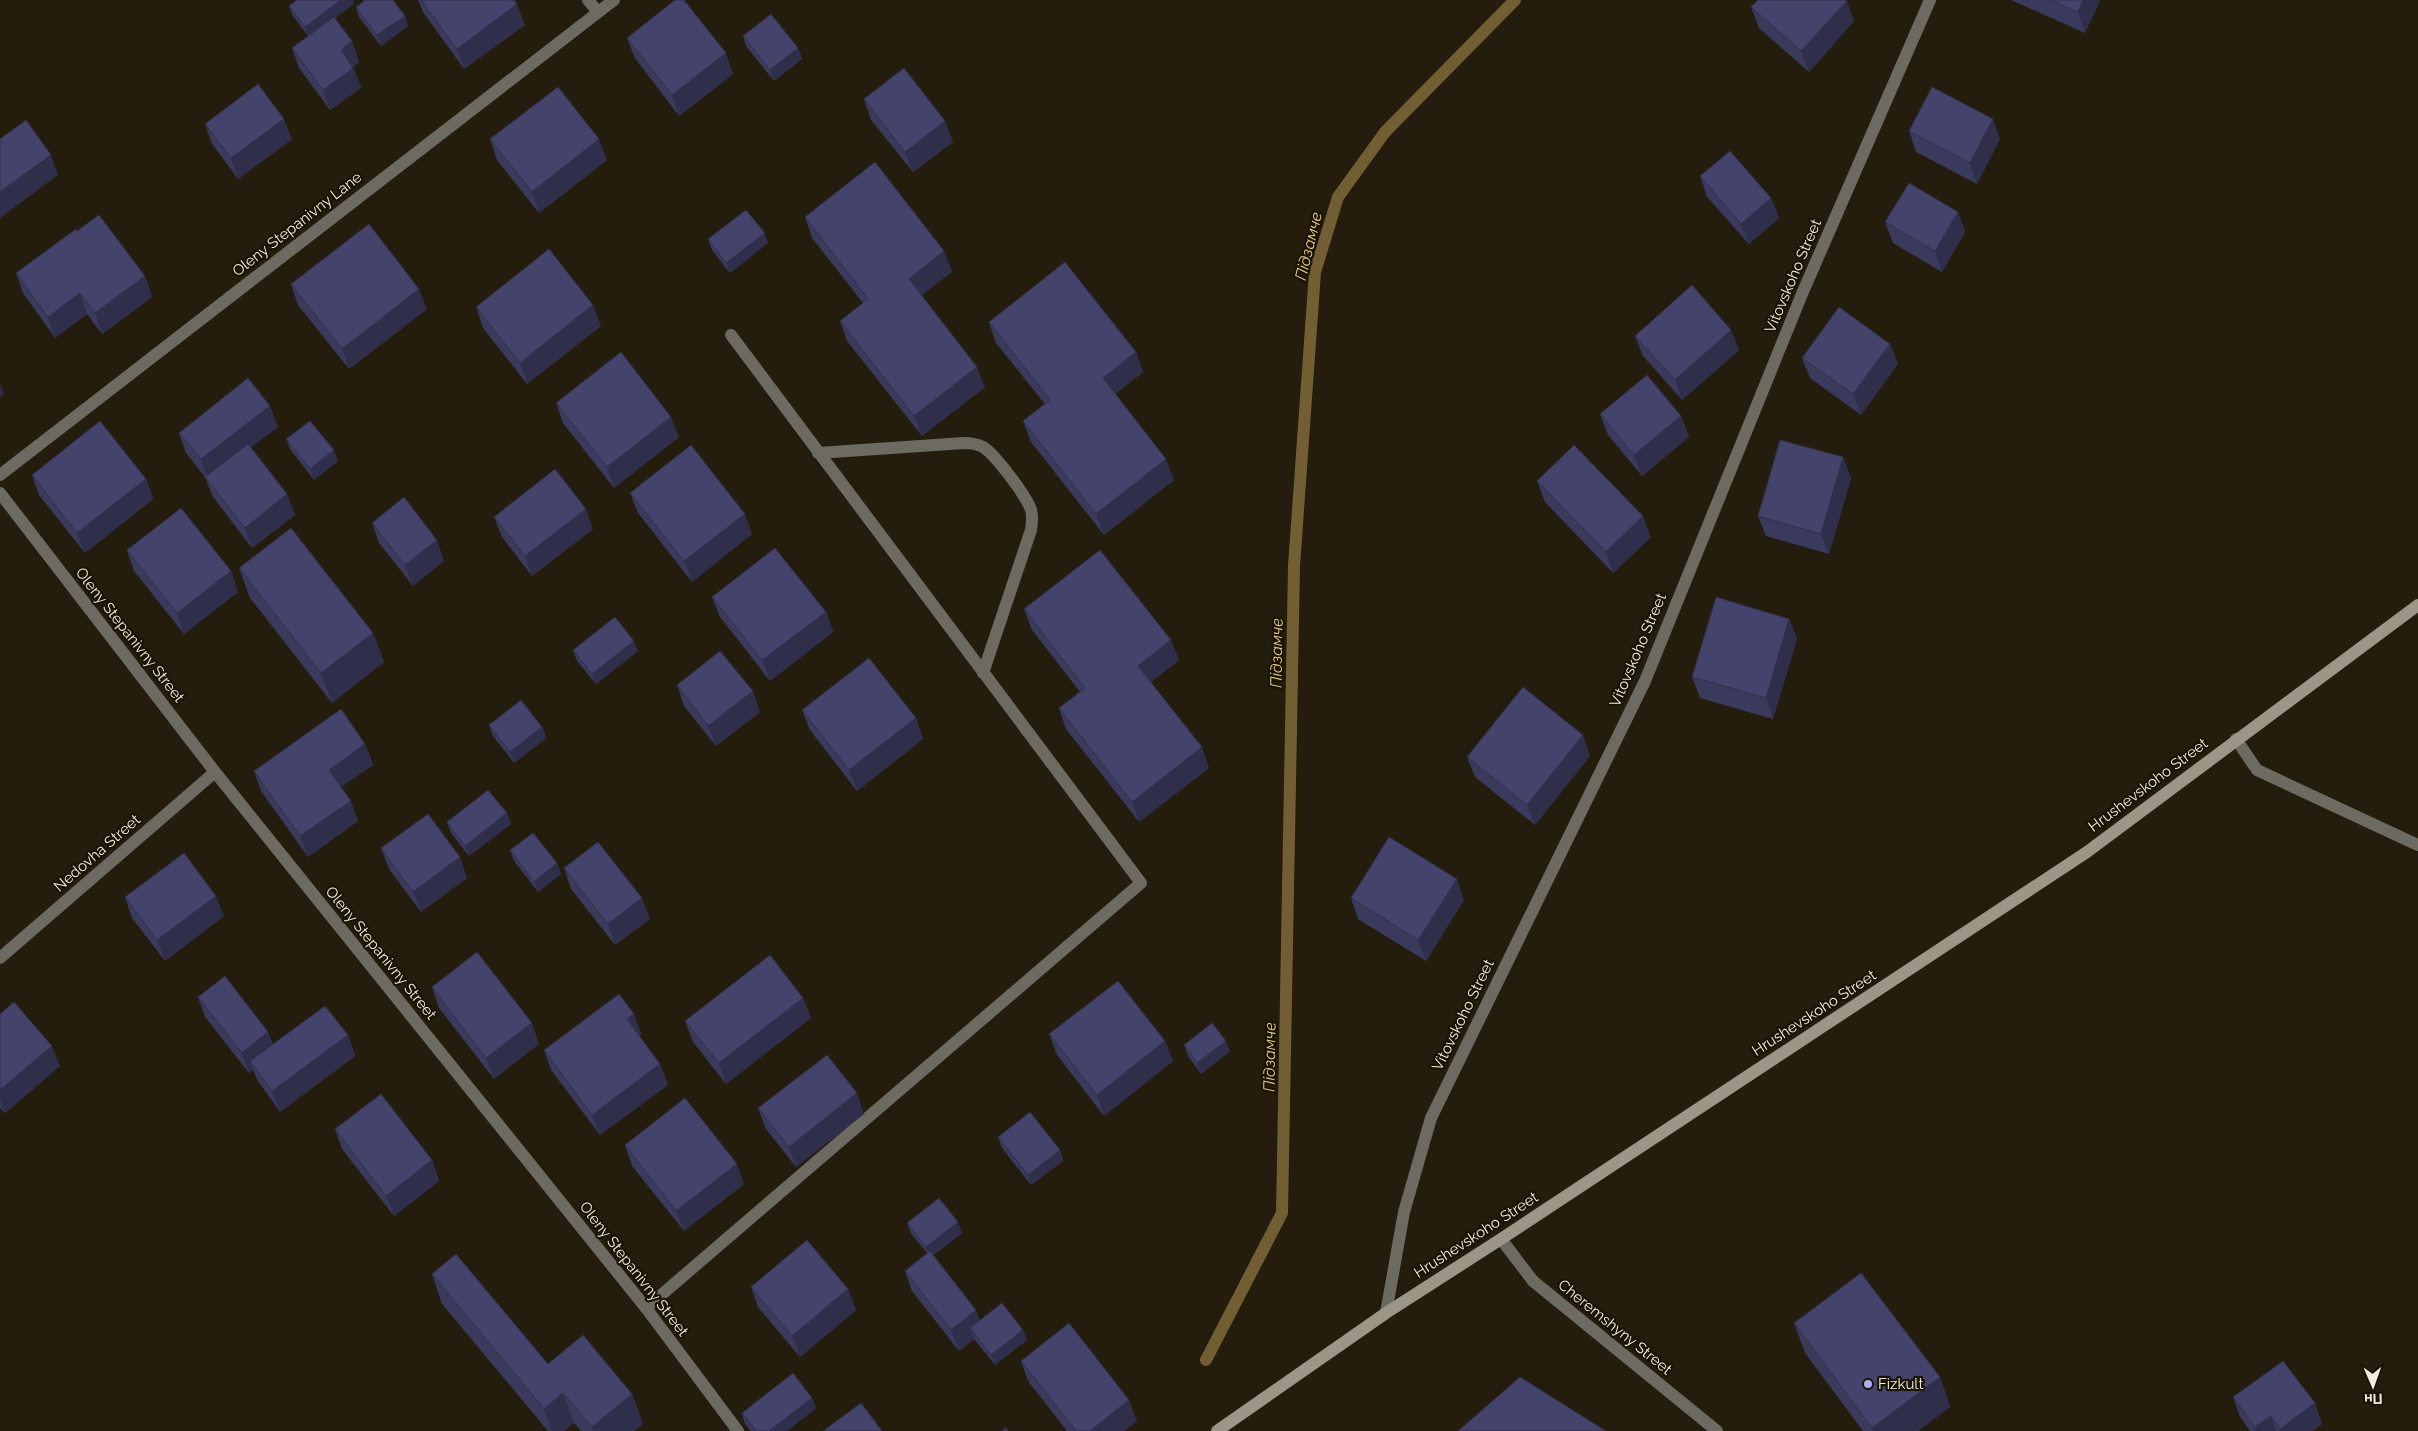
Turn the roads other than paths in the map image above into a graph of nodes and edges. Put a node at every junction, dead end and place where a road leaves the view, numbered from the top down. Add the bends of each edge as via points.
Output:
1 (588, 0) edge
2 (614, 0) edge
3 (1930, 0) edge
4 (598, 12) junction
5 (730, 335) dead end
6 (818, 453) junction
7 (0, 475) edge
8 (0, 494) edge
9 (2418, 605) edge
10 (983, 673) junction
11 (2236, 739) junction
12 (215, 772) junction
13 (2418, 846) edge
14 (0, 958) edge
15 (1502, 1239) junction
16 (646, 1308) junction
17 (1386, 1313) junction
18 (1225, 1429) edge
19 (738, 1431) edge
20 (1717, 1431) edge

1 - 4 street
2 - 4 street, Oleny Stepanivny Lane
3 - 17 street, Vitovskoho Street via 1802,294 1645,681 1431,1118 1404,1212
4 - 7 street, Oleny Stepanivny Lane
5 - 6 street
6 - 10 street
6 - 10 street via 975,444 985,448 1026,500 1032,520 1031,530
8 - 12 street, Oleny Stepanivny Street
9 - 11 street, Hrushevskoho Street
10 - 16 street via 1141,884
11 - 13 street via 2257,770
11 - 15 street, Hrushevskoho Street via 2087,852
12 - 14 street, Nedovha Street
12 - 16 street, Oleny Stepanivny Street
15 - 17 street, Hrushevskoho Street
15 - 20 street, Cheremshyny Street via 1533,1281
16 - 19 street, Oleny Stepanivny Street
17 - 18 street, Hrushevskoho Street

